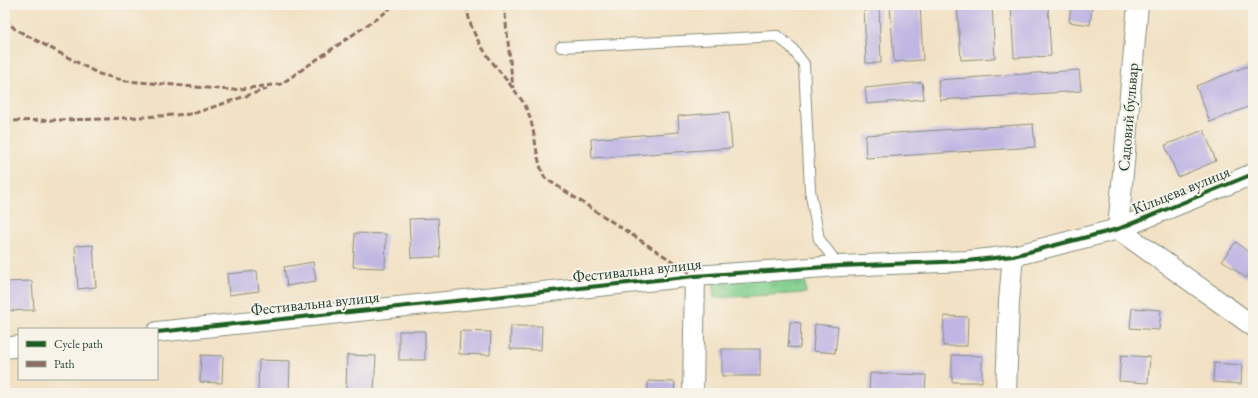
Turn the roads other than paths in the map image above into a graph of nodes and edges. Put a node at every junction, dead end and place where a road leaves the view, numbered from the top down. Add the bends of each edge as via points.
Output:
1 (1138, 5) edge
2 (561, 47) dead end
3 (1253, 174) edge
4 (1118, 229) junction
5 (1013, 256) junction
6 (839, 266) junction
7 (695, 276) junction
8 (1253, 326) edge
9 (158, 332) edge
10 (18, 346) edge
11 (5, 348) edge
12 (693, 393) edge
13 (1006, 393) edge

1 - 4 street, Садовий бульвар
2 - 6 lane via 777,36 791,47 804,64 810,190 819,239
3 - 4 street, Кільцева вулиця
4 - 5 street, Фестивальна вулиця
4 - 8 street
5 - 6 street, Фестивальна вулиця via 967,261
5 - 13 street
6 - 7 street, Фестивальна вулиця
7 - 9 street, Фестивальна вулиця
7 - 12 street
10 - 11 street

